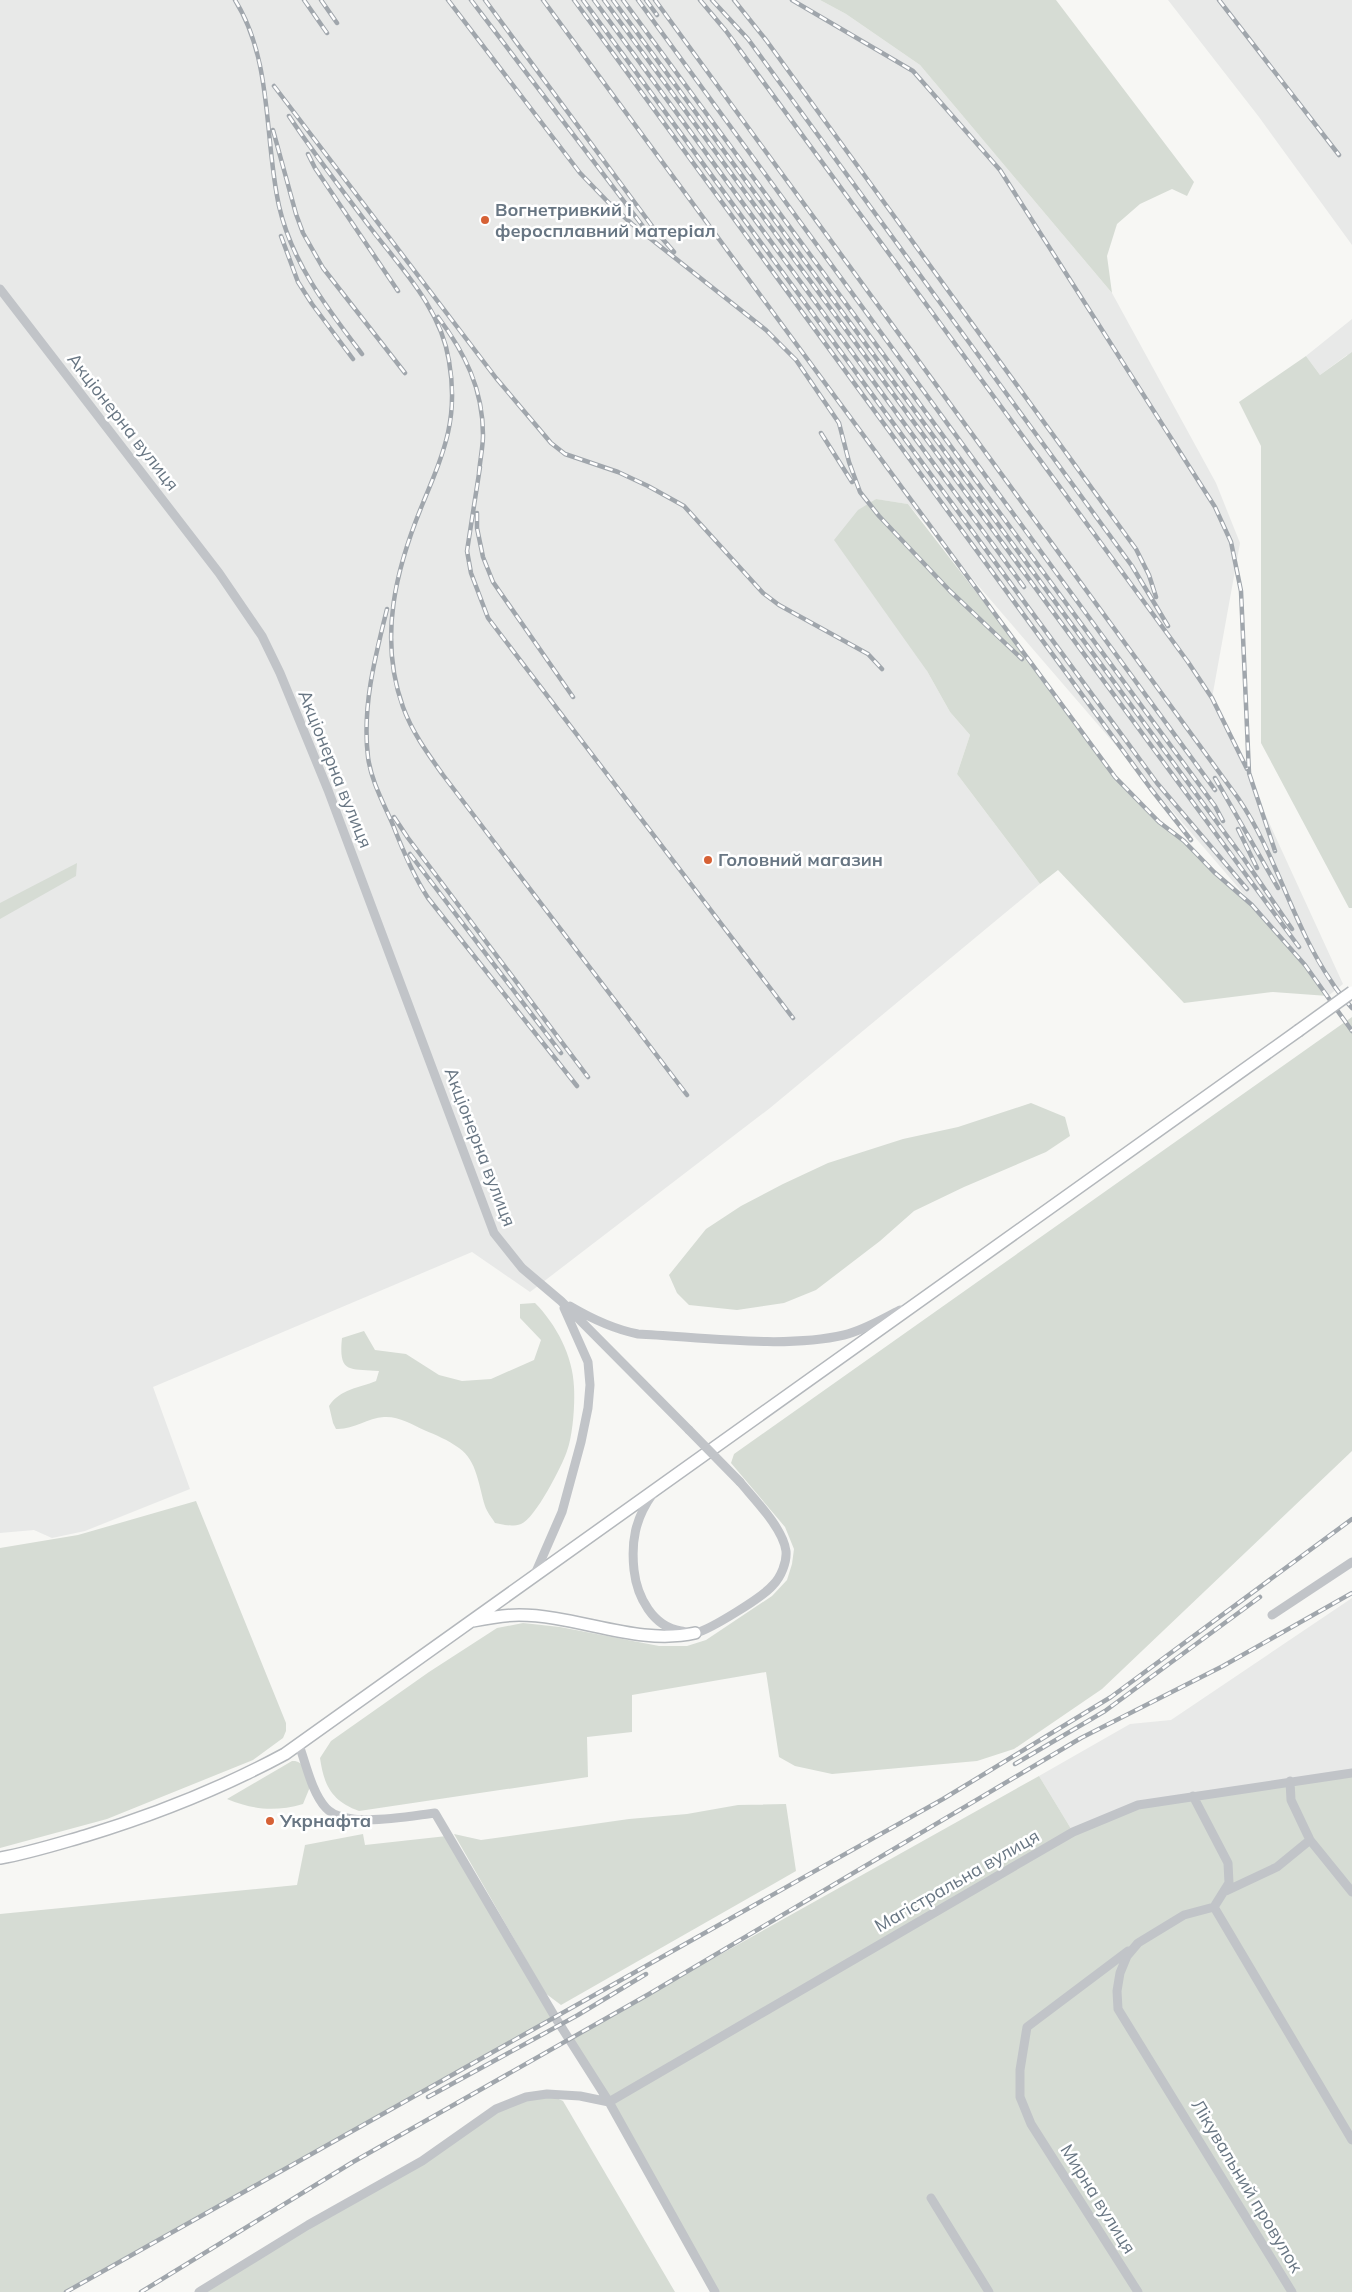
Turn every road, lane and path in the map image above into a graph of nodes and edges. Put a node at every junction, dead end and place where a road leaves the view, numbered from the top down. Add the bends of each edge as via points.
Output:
1 (0, 289) edge
2 (1352, 992) edge
3 (561, 1301) junction
4 (917, 1302) junction
5 (658, 1487) junction
6 (1352, 1562) edge
7 (535, 1574) junction
8 (1272, 1615) dead end
9 (469, 1622) junction
10 (695, 1633) junction
11 (299, 1745) junction
12 (1352, 1773) edge
13 (1290, 1780) junction
14 (1193, 1796) junction
15 (1310, 1840) junction
16 (0, 1858) edge
17 (1352, 1892) edge
18 (1223, 1894) junction
19 (1214, 1907) junction
20 (1138, 1943) junction
21 (609, 2102) junction
22 (1352, 2140) edge
23 (931, 2198) dead end
24 (199, 2292) edge
25 (715, 2292) edge
26 (989, 2292) edge
27 (1138, 2292) edge
28 (1292, 2292) edge

1 - 3 street, Акціонерна вулиця via 219,573 262,636 328,790 486,1218 518,1262
2 - 4 main road, bridge
3 - 4 street via 600,1323 638,1334 783,1341 843,1335
3 - 7 street via 588,1362 589,1400 562,1512
3 - 10 street, bridge via 740,1482 780,1534 785,1548 784,1566 774,1585
4 - 5 main road
5 - 7 main road
5 - 10 street via 644,1506 634,1532 635,1578 649,1611 660,1623 677,1631
6 - 8 street
7 - 9 main road
9 - 10 main road via 520,1615 669,1637
9 - 11 main road
11 - 16 main road via 234,1780 120,1825
11 - 21 street via 316,1789 332,1814 354,1819 435,1813
12 - 13 street, Магістральна вулиця
13 - 14 street, Магістральна вулиця
13 - 15 street via 1291,1800
14 - 18 street via 1228,1863 1229,1883
14 - 21 street, Магістральна вулиця via 1138,1805 1073,1832
15 - 17 street
15 - 18 street via 1277,1867 1231,1887
18 - 19 street
19 - 20 street, Мирна вулиця via 1184,1915
19 - 22 street
20 - 27 street, Мирна вулиця via 1027,2027 1020,2070 1020,2097 1032,2124
20 - 28 street, Лікувальний провулок via 1127,1956 1120,1973 1118,2009
21 - 24 street via 547,2094 526,2097 496,2109 422,2161 308,2225
21 - 25 street
23 - 26 street

